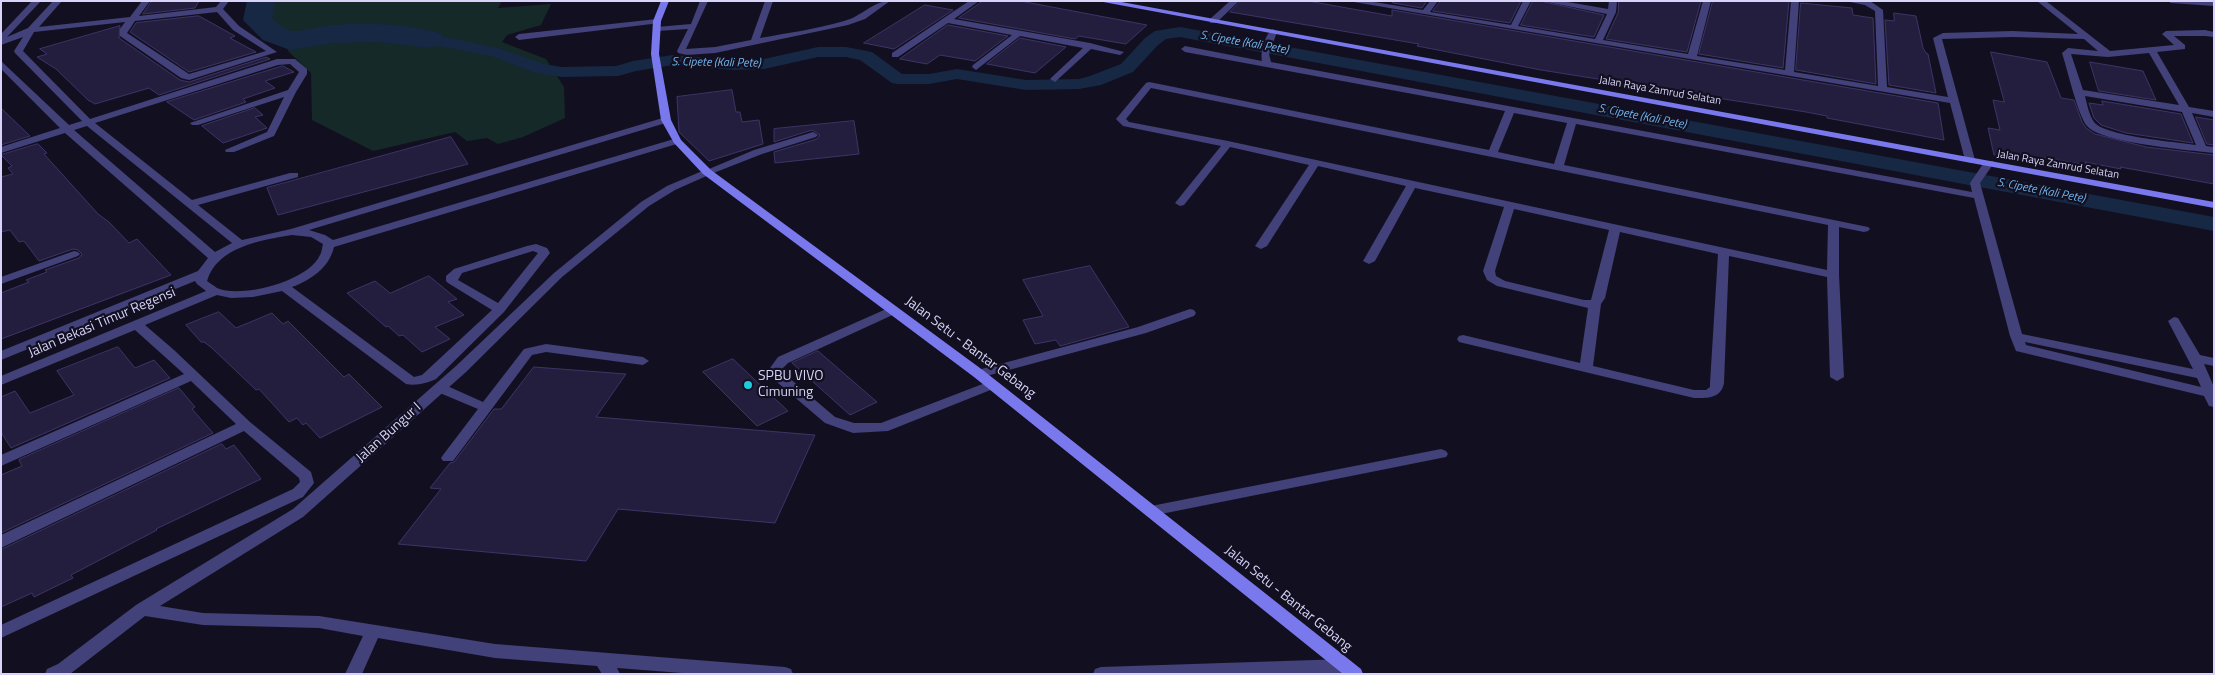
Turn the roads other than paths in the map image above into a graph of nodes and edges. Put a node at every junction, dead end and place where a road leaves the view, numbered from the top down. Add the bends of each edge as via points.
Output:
1 (37, 1) edge
2 (58, 1) edge
3 (146, 1) edge
4 (225, 1) edge
5 (665, 1) edge
6 (704, 1) edge
7 (769, 1) edge
8 (886, 1) edge
9 (975, 1) edge
10 (1102, 1) edge
11 (1235, 1) edge
12 (1352, 1) edge
13 (1434, 1) edge
14 (1527, 1) edge
15 (1546, 1) edge
16 (1614, 1) edge
17 (1707, 1) edge
18 (1795, 1) edge
19 (1849, 1) edge
20 (2041, 1) edge
21 (2171, 1) edge
22 (2214, 4) edge
23 (219, 9) junction
24 (1612, 12) junction
25 (1425, 13) junction
26 (131, 20) junction
27 (947, 20) junction
28 (1213, 21) junction
29 (657, 25) junction
30 (694, 26) junction
31 (1513, 28) junction
32 (31, 30) junction
33 (1020, 33) junction
34 (2214, 35) edge
35 (1272, 36) junction
36 (519, 37) dead end
37 (2086, 37) junction
38 (1, 39) edge
39 (1598, 42) junction
40 (1, 43) edge
41 (754, 43) junction
42 (1090, 46) junction
43 (1185, 49) dead end
44 (2152, 50) junction
45 (1120, 52) dead end
46 (2108, 54) junction
47 (895, 55) dead end
48 (1692, 57) junction
49 (1266, 59) junction
50 (1, 64) edge
51 (976, 67) dead end
52 (1788, 74) junction
53 (1156, 77) dead end
54 (1055, 78) dead end
55 (1149, 85) junction
56 (1883, 89) junction
57 (291, 92) junction
58 (2079, 92) junction
59 (1954, 101) junction
60 (1511, 109) junction
61 (2186, 110) junction
62 (2214, 114) edge
63 (666, 120) junction
64 (1572, 121) junction
65 (88, 122) junction
66 (195, 123) dead end
67 (67, 129) junction
68 (814, 135) dead end
69 (677, 141) junction
70 (1228, 144) junction
71 (2202, 148) junction
72 (1, 150) edge
73 (230, 150) dead end
74 (2214, 150) edge
75 (1492, 154) junction
76 (1970, 160) junction
77 (1315, 163) junction
78 (1988, 165) junction
79 (1558, 167) junction
80 (707, 172) junction
81 (294, 175) dead end
82 (1412, 184) junction
83 (1978, 196) junction
84 (1180, 203) dead end
85 (188, 204) junction
86 (1510, 205) junction
87 (2214, 205) edge
88 (1834, 223) junction
89 (1616, 228) junction
90 (1864, 229) dead end
91 (292, 232) junction
92 (240, 244) junction
93 (329, 245) junction
94 (1261, 246) dead end
95 (1724, 252) junction
96 (74, 254) dead end
97 (215, 258) junction
98 (1369, 262) dead end
99 (202, 274) junction
100 (1833, 276) junction
101 (4, 277) edge
102 (283, 286) junction
103 (214, 292) junction
104 (1594, 304) junction
105 (500, 309) junction
106 (893, 310) junction
107 (1190, 313) dead end
108 (2174, 321) dead end
109 (137, 325) junction
110 (2016, 336) junction
111 (1463, 338) dead end
112 (1, 356) edge
113 (2194, 358) junction
114 (642, 361) dead end
115 (2214, 362) edge
116 (1586, 368) junction
117 (980, 374) junction
118 (193, 375) junction
119 (2202, 375) junction
120 (1837, 377) dead end
121 (1, 381) edge
122 (993, 384) junction
123 (440, 388) junction
124 (2212, 398) edge
125 (486, 408) junction
126 (245, 425) junction
127 (1441, 454) dead end
128 (448, 458) dead end
129 (1, 461) edge
130 (1151, 511) junction
131 (1, 542) edge
132 (142, 609) junction
133 (373, 631) junction
134 (1, 632) edge
135 (601, 658) junction
136 (1350, 670) edge
137 (64, 672) edge
138 (353, 674) edge
139 (612, 674) edge
140 (785, 674) edge
141 (1101, 674) edge

1 - 38 street
2 - 32 street
3 - 26 street
4 - 23 street
5 - 29 main road, Jalan Setu - Bantar Gebang
6 - 30 street
7 - 41 street
8 - 41 street via 848,23
9 - 27 street
10 - 28 main road, Jalan Raya Zamrud Selatan
11 - 28 street
12 - 25 street
13 - 25 street
14 - 31 street
15 - 24 street
16 - 24 street
17 - 48 street
18 - 52 street
19 - 56 street via 1868,4 1879,10
20 - 37 street
21 - 22 street
23 - 26 street
23 - 26 street via 236,28 273,52 198,76 184,76 123,34
24 - 39 street
25 - 31 street
26 - 32 street
27 - 33 street
27 - 47 street
28 - 35 main road, Jalan Raya Zamrud Selatan
29 - 30 street
29 - 36 street
29 - 63 main road, Jalan Setu - Bantar Gebang via 655,54
30 - 41 street via 680,50 715,50
31 - 39 street
32 - 40 street
32 - 65 street via 18,51
33 - 42 street
33 - 51 street
34 - 44 street via 2166,34 2182,47
35 - 49 street
35 - 76 main road, Jalan Raya Zamrud Selatan
37 - 46 street
37 - 59 street via 2003,34 1937,38
39 - 48 street
42 - 45 street
42 - 54 street
43 - 49 street
44 - 46 street
44 - 61 street
46 - 58 street via 2067,52
48 - 52 street
49 - 60 street
50 - 67 street
52 - 56 street
53 - 55 street
55 - 70 street via 1121,119 1124,123
55 - 75 street
56 - 59 street
57 - 65 street via 304,70 286,60
57 - 66 street
57 - 73 street via 271,134
58 - 61 street
58 - 71 street via 2090,124 2095,128 2115,135
59 - 76 street
60 - 64 street
60 - 75 street
61 - 62 street
61 - 71 street
63 - 69 main road, Jalan Setu - Bantar Gebang
63 - 91 street
64 - 79 street
64 - 83 street
65 - 67 street
65 - 85 street
67 - 72 street
67 - 97 street
68 - 80 street, Jalan Bungur I
69 - 80 main road, Jalan Setu - Bantar Gebang
69 - 93 street
70 - 77 street
70 - 84 street
71 - 74 street
75 - 79 street
76 - 78 main road, Jalan Raya Zamrud Selatan
77 - 82 street
77 - 94 street
78 - 83 street via 1975,183
78 - 87 main road, Jalan Raya Zamrud Selatan
79 - 88 street
80 - 106 main road, Jalan Setu - Bantar Gebang
80 - 123 street, Jalan Bungur I via 644,204 558,275
81 - 85 street
82 - 86 street
82 - 98 street
83 - 110 street
85 - 92 street
86 - 89 street
86 - 104 street via 1489,271 1491,278 1501,284
88 - 90 street
88 - 100 street
89 - 95 street
89 - 104 street via 1599,298
91 - 92 street
91 - 93 street via 322,237
92 - 97 street
93 - 102 street via 330,252 320,265
95 - 100 street
95 - 116 street via 1716,389 1709,394 1694,394
96 - 101 street
97 - 99 street
99 - 103 street via 201,282
99 - 112 street, Jalan Bekasi Timur Regensi
100 - 120 street
102 - 103 street via 245,295
102 - 105 street via 411,381 430,376
103 - 109 street, Jalan Bekasi Timur Regensi
104 - 116 street
105 - 105 street via 544,253 543,250 531,248 458,271 452,276 452,281
106 - 117 main road, Jalan Setu - Bantar Gebang
106 - 122 street via 784,360 776,368 783,380 830,420 853,428 883,428
107 - 117 street via 1142,330
108 - 113 street
109 - 118 street
109 - 121 street, Jalan Bekasi Timur Regensi
110 - 119 street
110 - 124 street via 2020,348
111 - 116 street
113 - 115 street
113 - 119 street
114 - 125 street via 536,349 528,352
117 - 122 main road, Jalan Setu - Bantar Gebang
118 - 126 street
118 - 129 street
119 - 124 street
122 - 130 main road, Jalan Setu - Bantar Gebang
123 - 125 street
123 - 132 street, Jalan Bungur I via 298,513
125 - 128 street
126 - 131 street
126 - 134 street via 306,476 307,483 298,494
127 - 130 street
130 - 136 main road, Jalan Setu - Bantar Gebang
132 - 133 street via 204,619 319,622
132 - 137 street, Jalan Bungur I
133 - 135 street via 494,651
133 - 138 street
135 - 139 street
135 - 140 street
136 - 141 street

